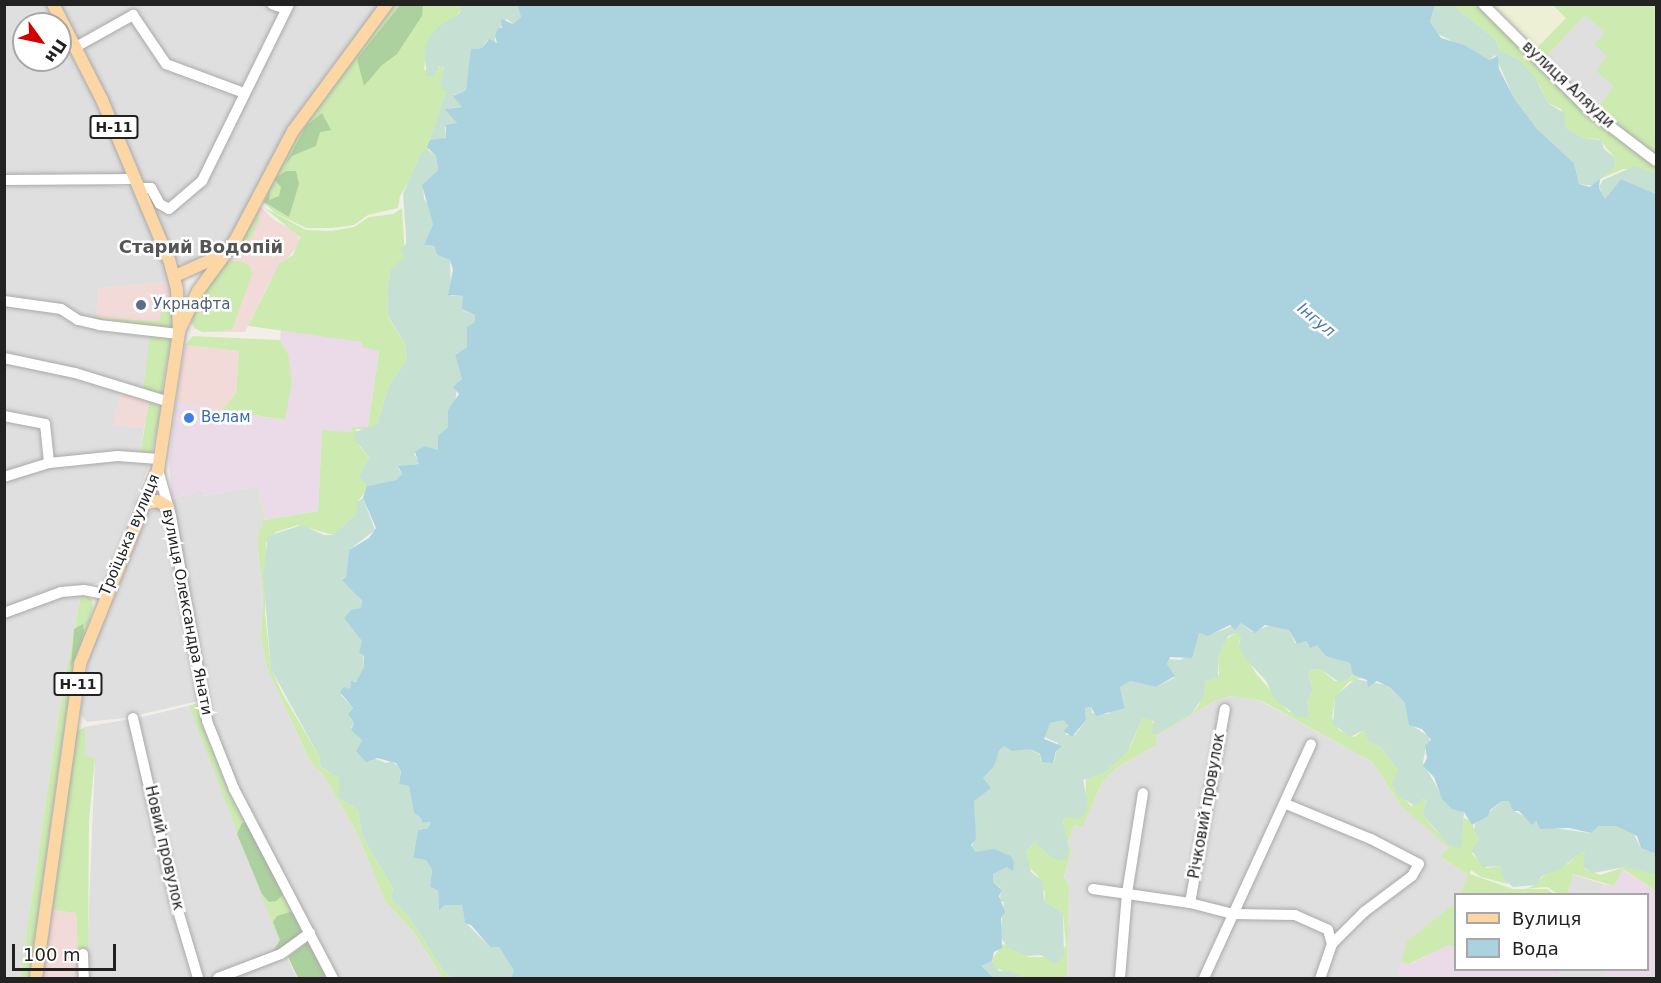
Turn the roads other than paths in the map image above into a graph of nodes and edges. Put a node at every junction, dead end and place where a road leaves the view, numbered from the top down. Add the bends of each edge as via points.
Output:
1 (53, 4) edge
2 (272, 4) edge
3 (387, 4) edge
4 (1483, 4) edge
5 (287, 7) edge
6 (74, 48) junction
7 (244, 93) junction
8 (1656, 161) edge
9 (4, 180) edge
10 (138, 183) junction
11 (227, 251) junction
12 (175, 276) junction
13 (4, 301) edge
14 (179, 333) junction
15 (4, 358) edge
16 (169, 402) junction
17 (4, 416) edge
18 (50, 463) junction
19 (158, 464) junction
20 (4, 477) edge
21 (143, 504) junction
22 (168, 507) junction
23 (105, 594) junction
24 (4, 613) edge
25 (1225, 709) dead end
26 (133, 717) dead end
27 (1311, 744) dead end
28 (1143, 793) dead end
29 (1286, 804) junction
30 (1093, 888) dead end
31 (1127, 893) junction
32 (1190, 903) junction
33 (1233, 914) junction
34 (310, 933) junction
35 (1332, 944) junction
36 (83, 954) dead end
37 (226, 977) edge
38 (36, 978) edge
39 (84, 978) edge
40 (198, 978) edge
41 (333, 978) edge
42 (1120, 978) edge
43 (1204, 978) edge
44 (1320, 978) edge

1 - 6 main road, Троїцька вулиця / Н-11
2 - 5 street
3 - 11 main road via 293,131
4 - 8 street, вулиця Аляуди via 1589,110
5 - 7 street
6 - 7 street via 133,15 165,63
6 - 10 main road, Троїцька вулиця / Н-11
7 - 10 street via 204,178 183,201 167,209 151,188
9 - 10 street
10 - 12 main road, Троїцька вулиця / Н-11
11 - 12 main road
11 - 14 main road via 198,291
12 - 14 main road, Троїцька вулиця / Н-11
13 - 14 street via 61,309 78,320 99,325
14 - 16 main road, Троїцька вулиця / Н-11
15 - 16 street via 75,373
16 - 19 main road, Троїцька вулиця / Н-11
17 - 18 street via 45,424
18 - 19 street via 118,456
18 - 20 street
19 - 21 main road, Троїцька вулиця / Н-11
19 - 22 street, вулиця Олександра Янати
21 - 22 main road via 158,501
21 - 23 main road, Троїцька вулиця / Н-11
22 - 34 street, вулиця Олександра Янати via 207,721 234,789
23 - 24 street via 84,590 61,592
23 - 38 main road, Троїцька вулиця / Н-11 via 80,664
25 - 32 street, Річковий провулок
26 - 40 street, Новий провулок via 176,904
27 - 29 street
28 - 31 street
29 - 33 street
29 - 35 street via 1371,839 1413,859 1419,867
30 - 31 street
31 - 32 street
31 - 42 street
32 - 33 street
33 - 35 street via 1295,915 1328,930
33 - 43 street
34 - 37 street via 281,954
34 - 41 street, вулиця Олександра Янати
35 - 44 street
36 - 39 street

